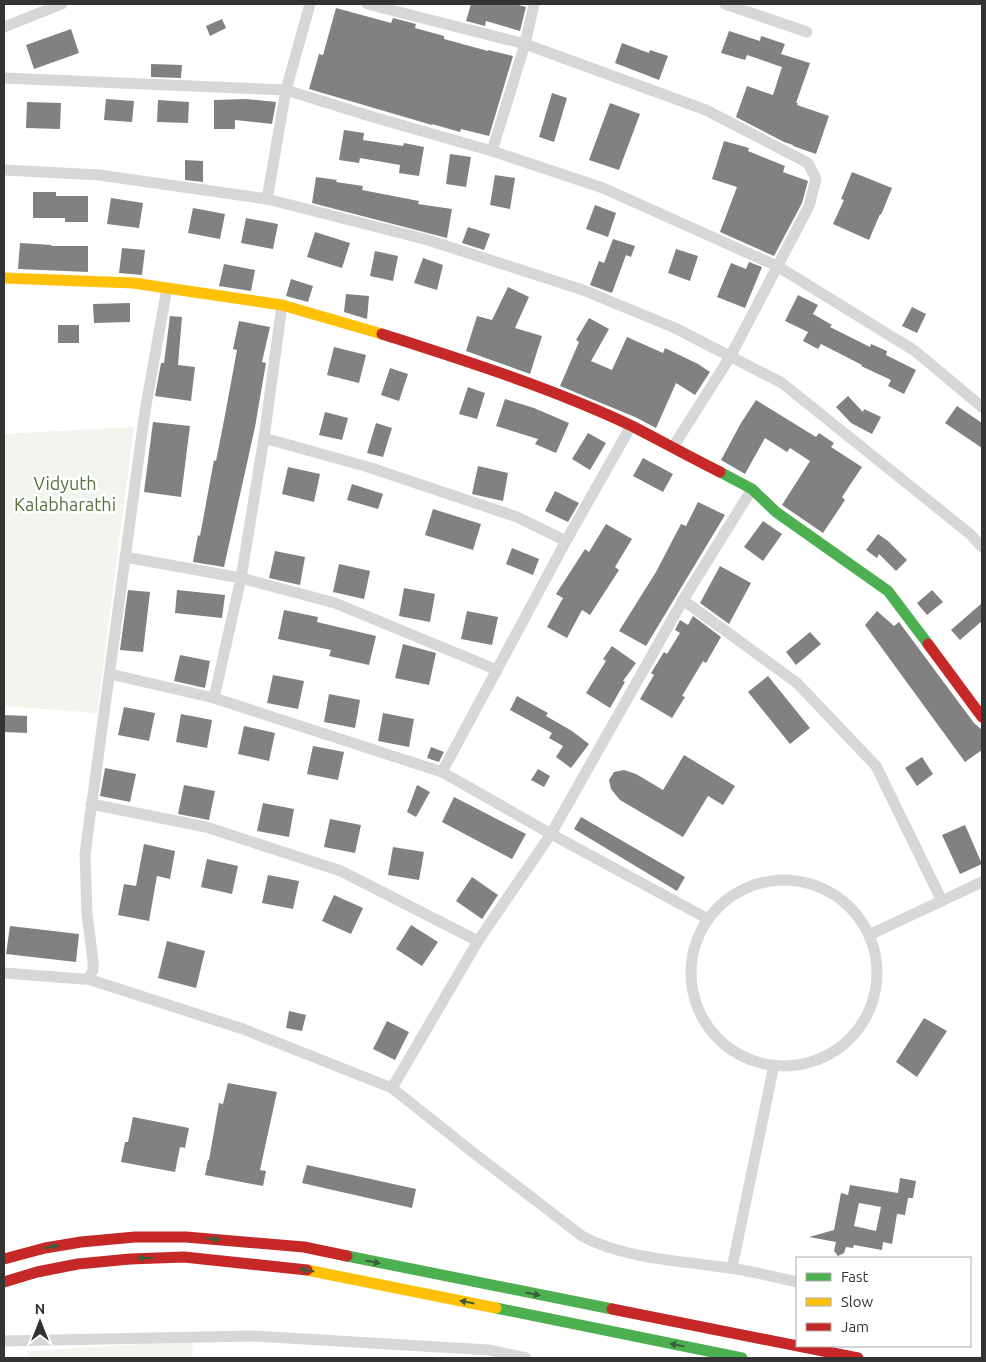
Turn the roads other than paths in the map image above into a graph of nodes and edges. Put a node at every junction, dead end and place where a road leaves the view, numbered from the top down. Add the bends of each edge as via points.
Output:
1 (58, 4) edge
2 (310, 4) edge
3 (367, 4) edge
4 (534, 4) edge
5 (725, 4) edge
6 (4, 27) edge
7 (807, 32) dead end
8 (525, 44) junction
9 (4, 78) edge
10 (286, 90) junction
11 (492, 151) junction
12 (4, 170) edge
13 (267, 199) junction
14 (777, 266) junction
15 (4, 278) edge
16 (167, 288) junction
17 (282, 305) junction
18 (730, 356) junction
19 (982, 407) edge
20 (631, 426) junction
21 (264, 438) junction
22 (673, 448) junction
23 (752, 489) junction
24 (566, 541) junction
25 (982, 547) edge
26 (125, 557) junction
27 (241, 578) junction
28 (683, 600) junction
29 (497, 670) junction
30 (110, 674) junction
31 (214, 698) junction
32 (982, 717) edge
33 (442, 772) junction
34 (91, 804) junction
35 (551, 834) junction
36 (982, 882) edge
37 (942, 901) junction
38 (708, 919) junction
39 (868, 935) junction
40 (478, 941) junction
41 (4, 973) edge
42 (88, 978) junction
43 (774, 1065) junction
44 (392, 1088) junction
45 (4, 1259) edge
46 (732, 1268) junction
47 (4, 1282) edge
48 (796, 1282) edge
49 (4, 1341) edge
50 (796, 1346) edge
51 (803, 1347) edge
52 (526, 1358) edge
53 (742, 1358) edge
54 (858, 1358) edge

1 - 6 street
2 - 10 street
3 - 8 street
4 - 8 street
5 - 7 street
8 - 11 street
8 - 14 street via 706,110 808,163 816,179 809,206
9 - 10 street
10 - 11 street
10 - 13 street
11 - 14 street via 602,188
12 - 13 street via 99,175
13 - 18 street via 428,240 583,290 675,328
14 - 18 street
14 - 19 street via 915,351
15 - 16 main road via 134,283
16 - 17 main road
16 - 26 street via 145,411
17 - 20 main road via 464,360 540,387
17 - 21 street
18 - 22 street
18 - 25 street via 782,384
20 - 22 main road
20 - 24 street
21 - 24 street via 368,467 517,517
21 - 27 street
22 - 23 main road
23 - 28 street
23 - 32 main road via 776,512 888,591
24 - 29 street
26 - 27 street
26 - 30 street
27 - 29 street via 335,604
27 - 31 street
28 - 35 street
28 - 37 street via 797,683 876,766
29 - 33 street
30 - 31 street
30 - 34 street
31 - 33 street
33 - 35 street
34 - 40 street via 206,826 341,871
34 - 42 street via 85,854 93,961 93,970
35 - 38 street
35 - 40 street
36 - 37 street
37 - 39 street
38 - 39 street via 728,900 752,886 793,881 820,888 838,898 854,912
38 - 43 street via 696,944 691,971 699,1011 724,1044 748,1058
39 - 43 street via 877,976 872,1003 859,1027 840,1047 815,1060 795,1065
40 - 44 street
41 - 42 street
42 - 44 street via 243,1029
43 - 46 street
44 - 46 street via 595,1244 643,1256
45 -> 50 main road via 45,1248 135,1237 186,1237 304,1248
46 - 48 street
53 -> 47 main road via 289,1268 184,1257 78,1264
49 - 52 street via 254,1336 489,1350
51 -> 54 main road

